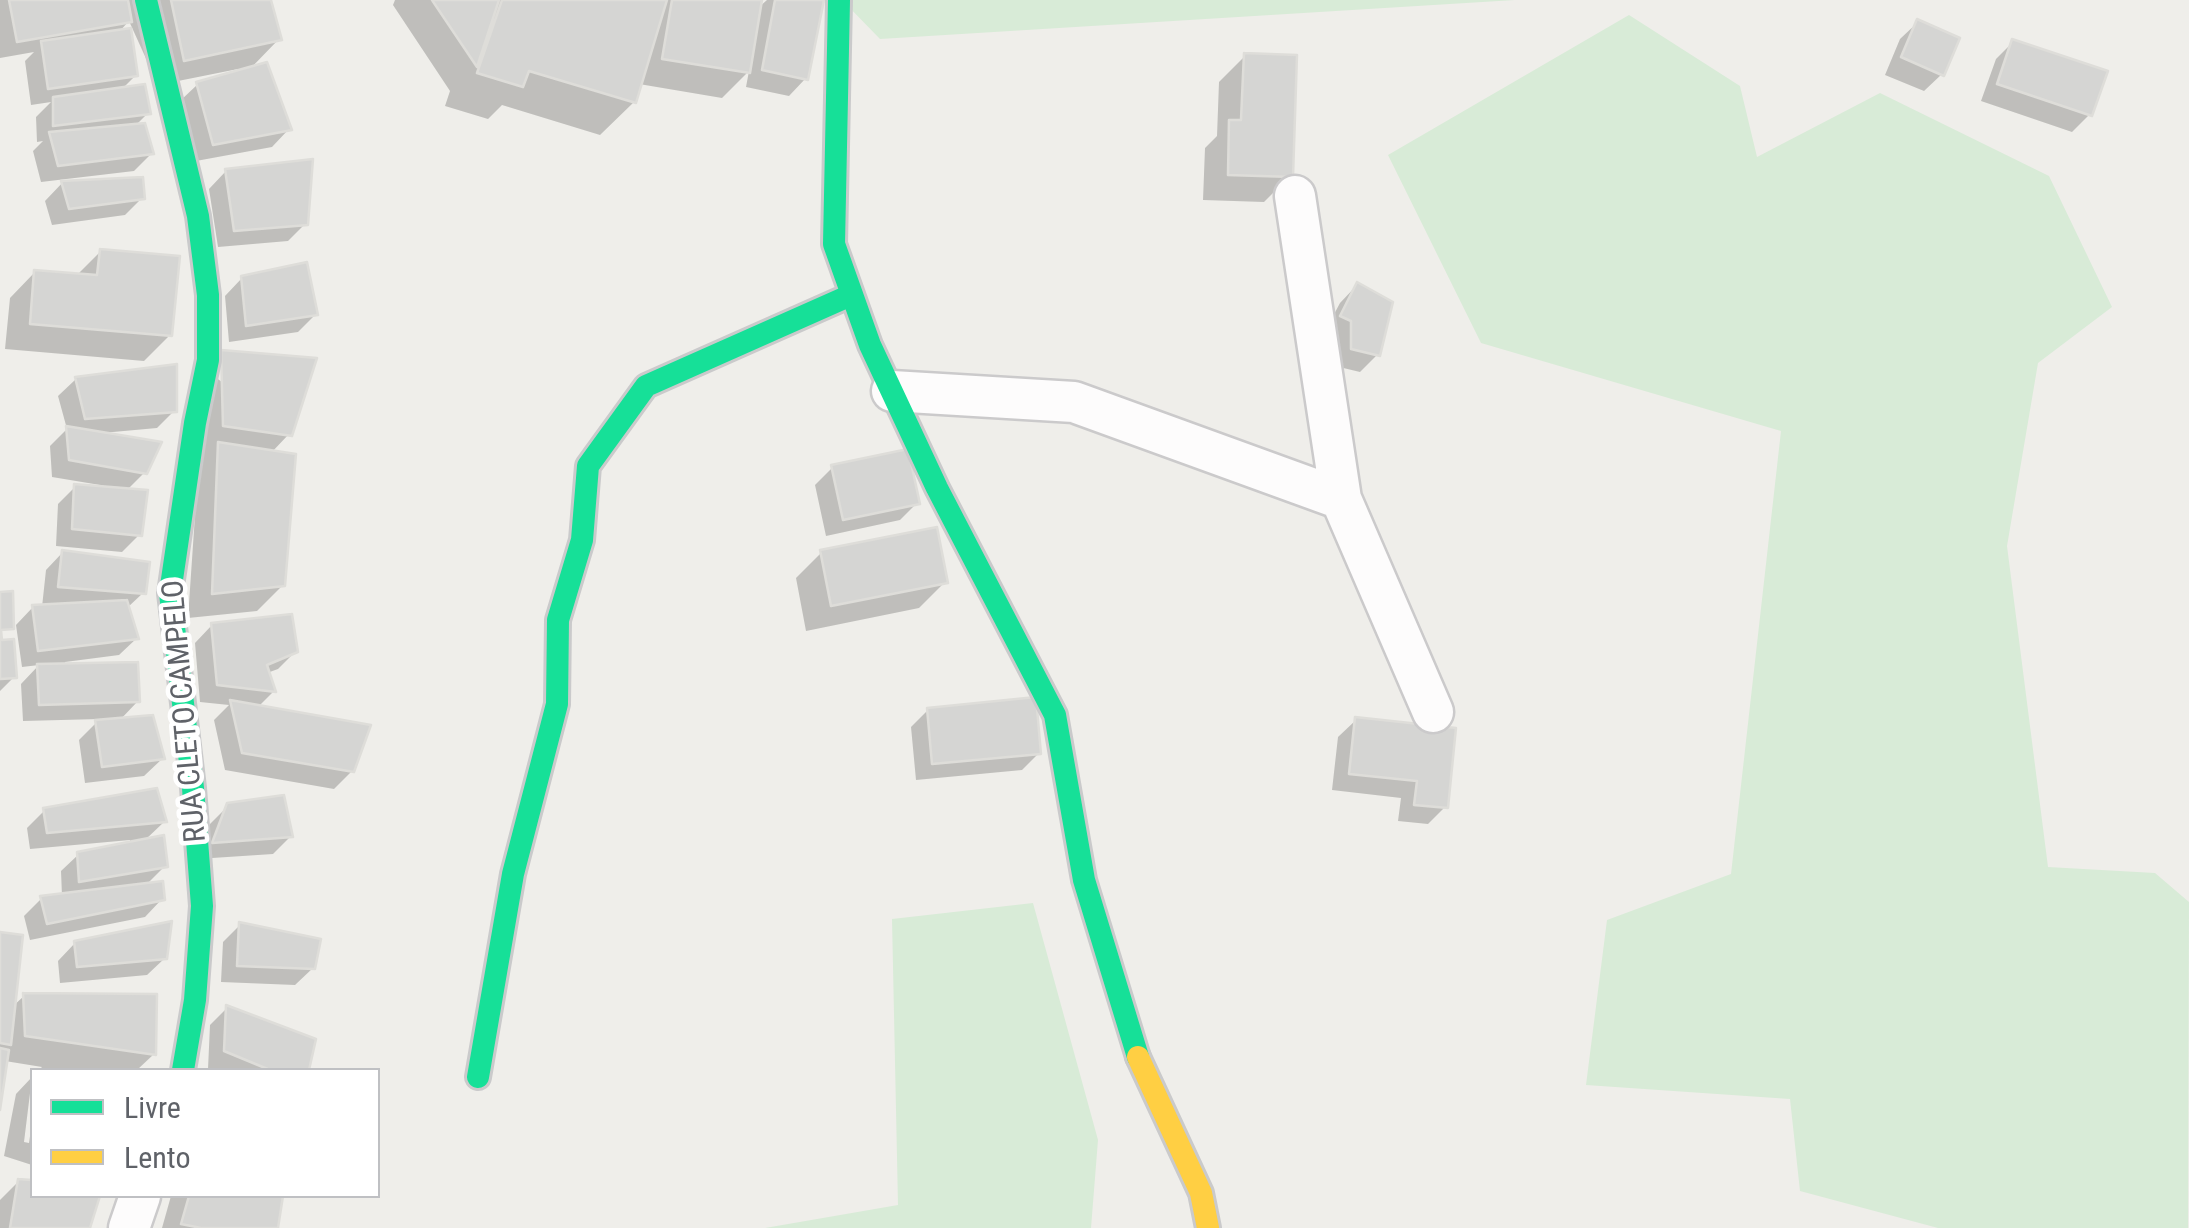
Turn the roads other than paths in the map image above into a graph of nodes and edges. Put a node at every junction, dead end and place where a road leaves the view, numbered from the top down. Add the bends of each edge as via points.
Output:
1 (146, 0) edge
2 (839, 0) edge
3 (1295, 196) dead end
4 (851, 295) junction
5 (892, 390) junction
6 (1341, 499) junction
7 (1433, 712) dead end
8 (183, 1068) edge
9 (478, 1077) dead end
10 (139, 1198) edge
11 (128, 1228) edge
12 (1208, 1228) edge

1 - 8 street, RUA CLETO CAMPELO via 198,216 208,295 208,360 170,593 202,906
2 - 4 street via 834,244
3 - 6 street
4 - 5 street
4 - 9 street via 646,386 588,466 582,540 558,620 556,704 513,874
5 - 6 street via 1074,402
5 - 12 street via 1055,715 1084,880 1106,956 1140,1063 1201,1192
6 - 7 street
10 - 11 street

